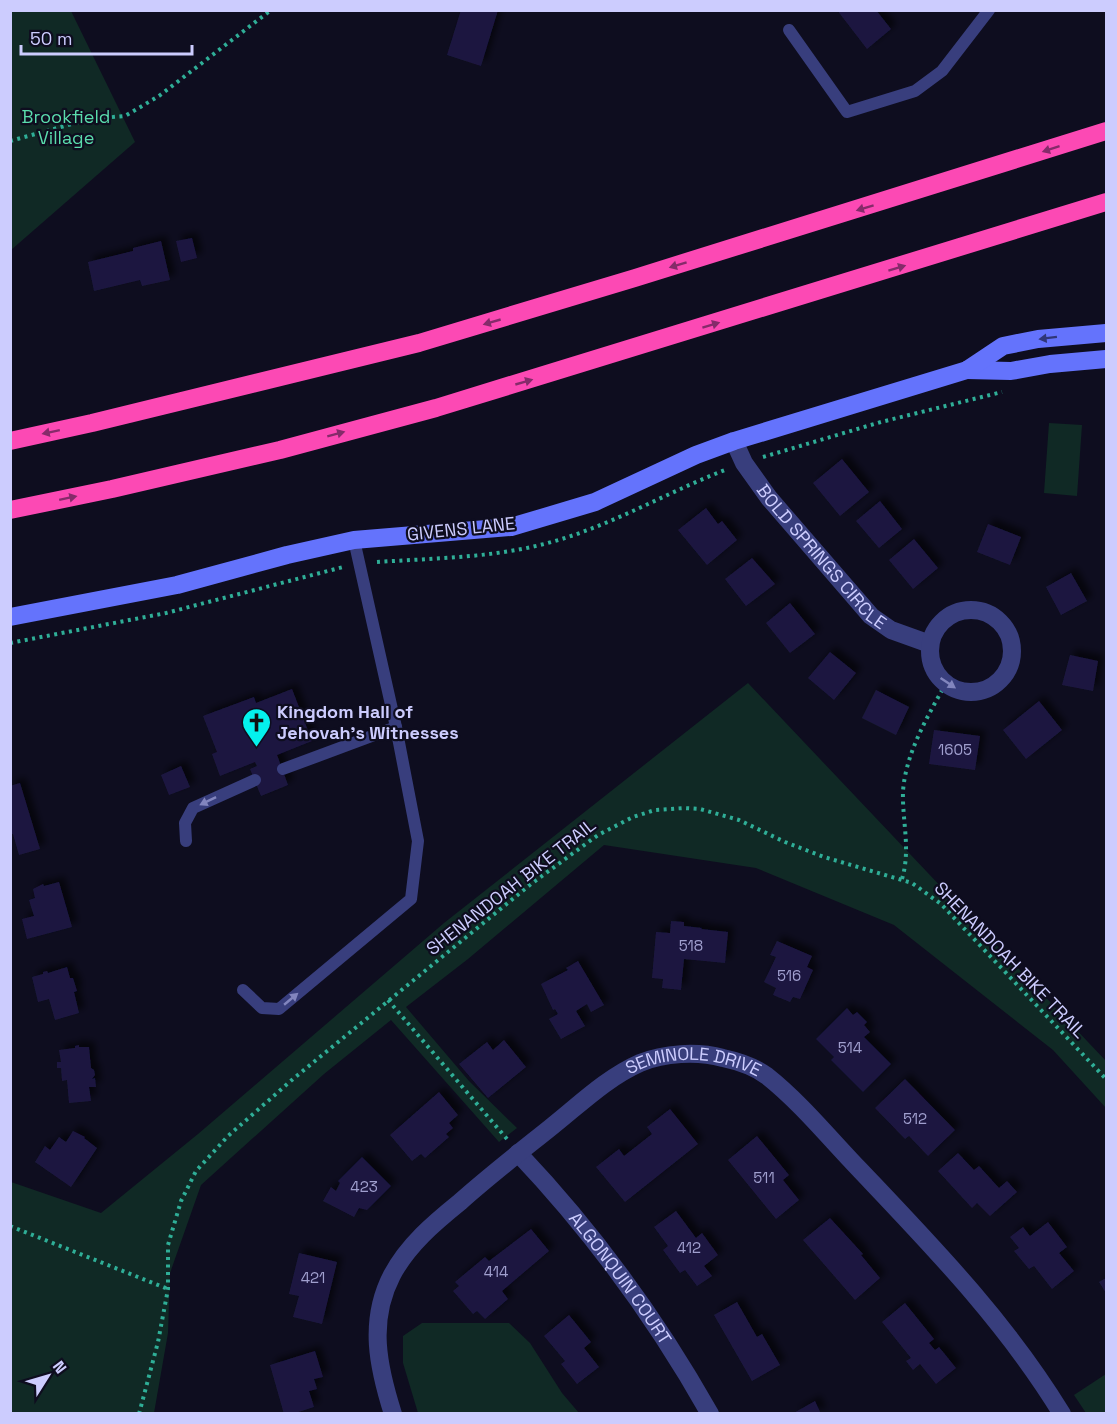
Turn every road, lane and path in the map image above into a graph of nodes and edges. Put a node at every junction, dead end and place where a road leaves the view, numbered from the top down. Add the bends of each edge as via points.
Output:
1 (271, 10) edge
2 (989, 10) edge
3 (789, 30) dead end
4 (1107, 131) edge
5 (10, 141) edge
6 (1107, 202) edge
7 (1107, 333) edge
8 (1107, 358) edge
9 (967, 370) junction
10 (10, 441) edge
11 (734, 441) junction
12 (10, 510) edge
13 (354, 540) junction
14 (258, 589) dead end
15 (10, 617) edge
16 (10, 643) edge
17 (930, 644) junction
18 (946, 682) junction
19 (396, 728) junction
20 (283, 769) dead end
21 (255, 780) dead end
22 (186, 841) dead end
23 (902, 879) junction
24 (243, 990) dead end
25 (388, 1000) junction
26 (1107, 1080) edge
27 (518, 1153) junction
28 (10, 1226) edge
29 (168, 1289) junction
30 (139, 1413) edge
31 (393, 1413) edge
32 (710, 1413) edge
33 (1062, 1413) edge

1 - 5 path via 159,96 125,116 90,119
2 - 3 lane via 942,71 915,91 847,112
4 -> 10 highway via 430,340
12 -> 6 highway via 280,450 436,408
7 -> 9 street, GIVENS LANE via 1003,346
8 - 9 street, GIVENS LANE via 1011,371
9 - 11 street, GIVENS LANE
11 - 13 street, GIVENS LANE via 595,502 511,527
11 - 17 street, BOLD SPRINGS CIRCLE via 769,498 871,616 891,630
13 - 15 street, GIVENS LANE via 168,587
13 - 19 lane
14 - 16 path via 166,613
17 - 18 street via 931,660
18 -> 17 street via 965,692 981,691 996,684 1007,672 1012,657 1011,641 993,615 961,610 936,629
18 - 23 path via 924,723 906,772 903,807 907,848
19 - 20 lane
24 -> 19 lane via 262,1008 279,1009 411,899 418,841
21 -> 22 lane via 193,808 185,823
23 - 25 path, SHENANDOAH BIKE TRAIL via 809,852 721,814 684,808 655,810 617,824 575,850
23 - 26 path, SHENANDOAH BIKE TRAIL via 941,904
25 - 27 path
25 - 29 path, SHENANDOAH BIKE TRAIL via 246,1119 196,1171 181,1201 168,1245
27 - 31 street, SEMINOLE DRIVE via 431,1226 392,1275 382,1301 376,1340
27 - 32 street, ALGONQUIN COURT via 617,1271
27 - 33 street, SEMINOLE DRIVE via 614,1077 643,1062 697,1054 750,1067 795,1102 949,1263 1017,1346
28 - 29 path
29 - 30 path, SHENANDOAH BIKE TRAIL

